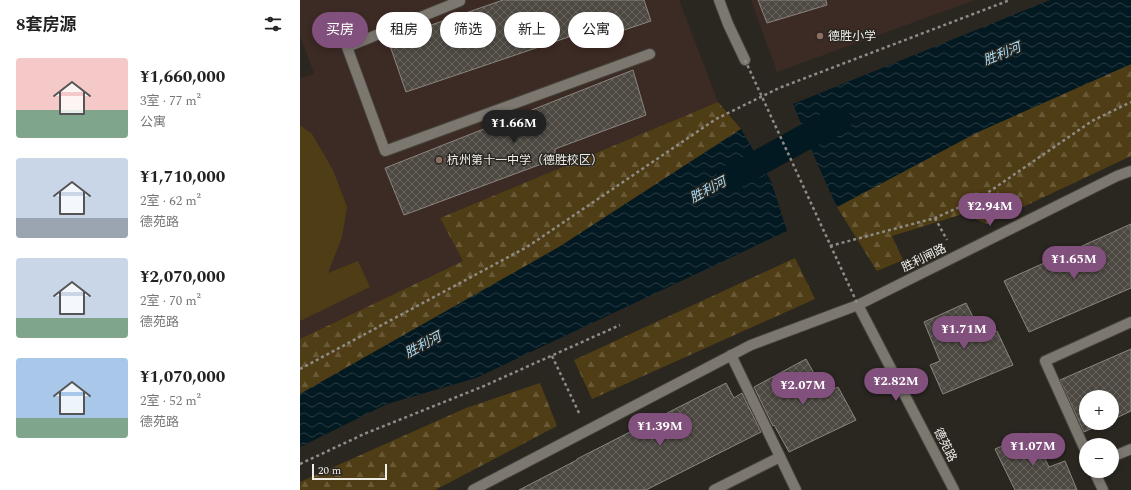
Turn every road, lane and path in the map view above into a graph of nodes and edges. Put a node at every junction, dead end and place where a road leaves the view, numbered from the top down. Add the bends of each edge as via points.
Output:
1 (461, 0) edge
2 (719, 0) edge
3 (1010, 0) edge
4 (650, 54) dead end
5 (745, 60) joint
6 (1131, 102) edge
7 (1131, 171) edge
8 (935, 218) junction
9 (830, 246) junction
10 (956, 257) junction
11 (858, 305) junction
12 (1131, 322) edge
13 (620, 325) dead end
14 (731, 355) junction
15 (552, 356) junction
16 (300, 370) edge
17 (587, 430) junction
18 (1080, 438) edge
19 (1131, 449) edge
20 (1119, 454) edge
21 (780, 457) junction
22 (300, 464) edge
23 (1097, 478) edge
24 (473, 490) edge
25 (714, 490) edge
26 (796, 490) edge
27 (954, 490) edge
28 (1103, 490) edge

1 - 4 street via 348,47 385,151
2 - 5 street
3 - 16 path via 779,88 716,119 527,247
5 - 9 path, bridge
6 - 8 path via 1092,121 980,198
7 - 10 street, 胜利闸路
8 - 9 path
8 - 10 path
9 - 11 path, bridge
10 - 11 street, 胜利闸路
11 - 14 street, 胜利闸路
11 - 27 street, 德苑路
12 - 18 street via 1045,360
13 - 15 path
14 - 17 street, 胜利闸路
14 - 21 street
15 - 17 path
15 - 22 path via 364,434
17 - 24 street, 胜利闸路
19 - 20 street
21 - 25 street
21 - 26 street
23 - 28 street

